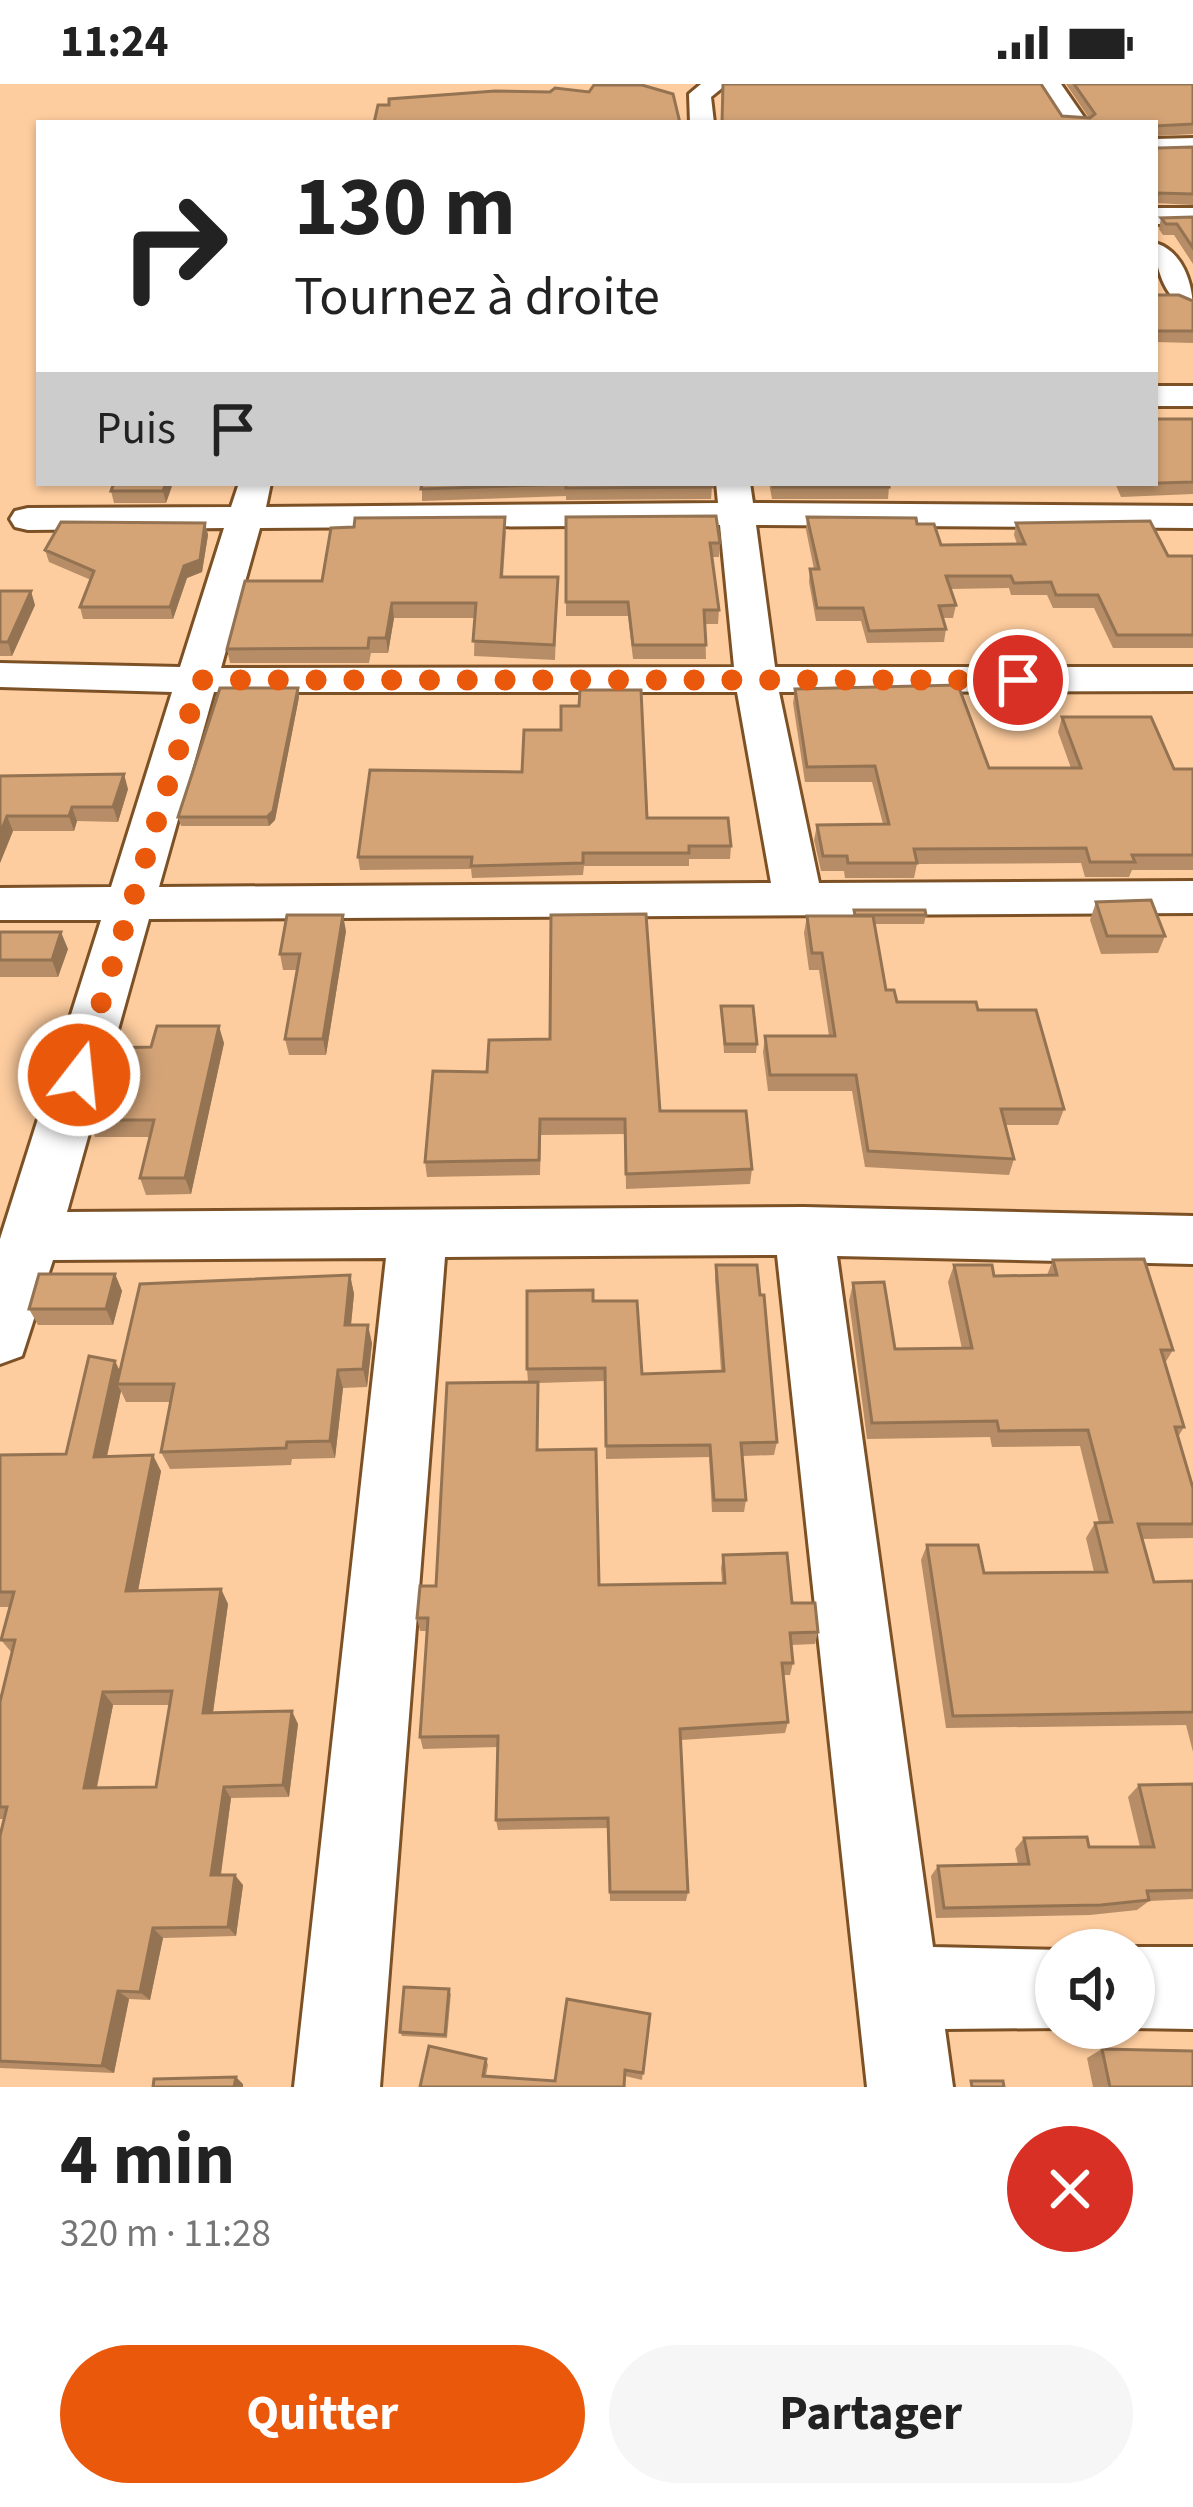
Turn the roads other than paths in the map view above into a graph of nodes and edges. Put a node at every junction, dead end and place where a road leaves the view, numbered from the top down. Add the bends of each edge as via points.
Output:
1 (716, 84) edge
2 (1050, 84) edge
3 (702, 120) edge
4 (1074, 120) edge
5 (1158, 146) edge
6 (1193, 146) edge
7 (1158, 216) edge
8 (1193, 216) edge
9 (1158, 255) edge
10 (1158, 294) edge
11 (1191, 297) edge
12 (1158, 396) edge
13 (1193, 396) edge
14 (736, 498) edge
15 (250, 501) edge
16 (1193, 517) edge
17 (28, 519) dead end
18 (0, 675) edge
19 (1193, 679) edge
20 (200, 680) junction
21 (756, 681) junction
22 (1193, 897) edge
23 (798, 898) junction
24 (0, 904) edge
25 (129, 905) junction
26 (24, 1214) edge
27 (418, 1231) junction
28 (805, 1231) junction
29 (1193, 1240) edge
30 (0, 1336) edge
31 (895, 1988) junction
32 (1035, 1988) edge
33 (1155, 1988) edge
34 (1193, 1988) edge
35 (338, 2087) edge
36 (910, 2087) edge

1 - 3 street via 700,94
2 - 4 street
5 - 6 street
7 - 8 street
9 - 11 street
10 - 11 street
12 - 13 street
14 - 15 street
14 - 16 street
14 - 21 street
15 - 17 street
15 - 20 street
18 - 20 street
19 - 21 street
20 - 21 street
20 - 25 street
21 - 23 street
22 - 23 street
23 - 25 street
24 - 25 street
25 - 26 street
26 - 27 street
26 - 30 street
27 - 28 street
27 - 35 street
28 - 29 street
28 - 31 street
31 - 32 street
31 - 36 street
33 - 34 street

